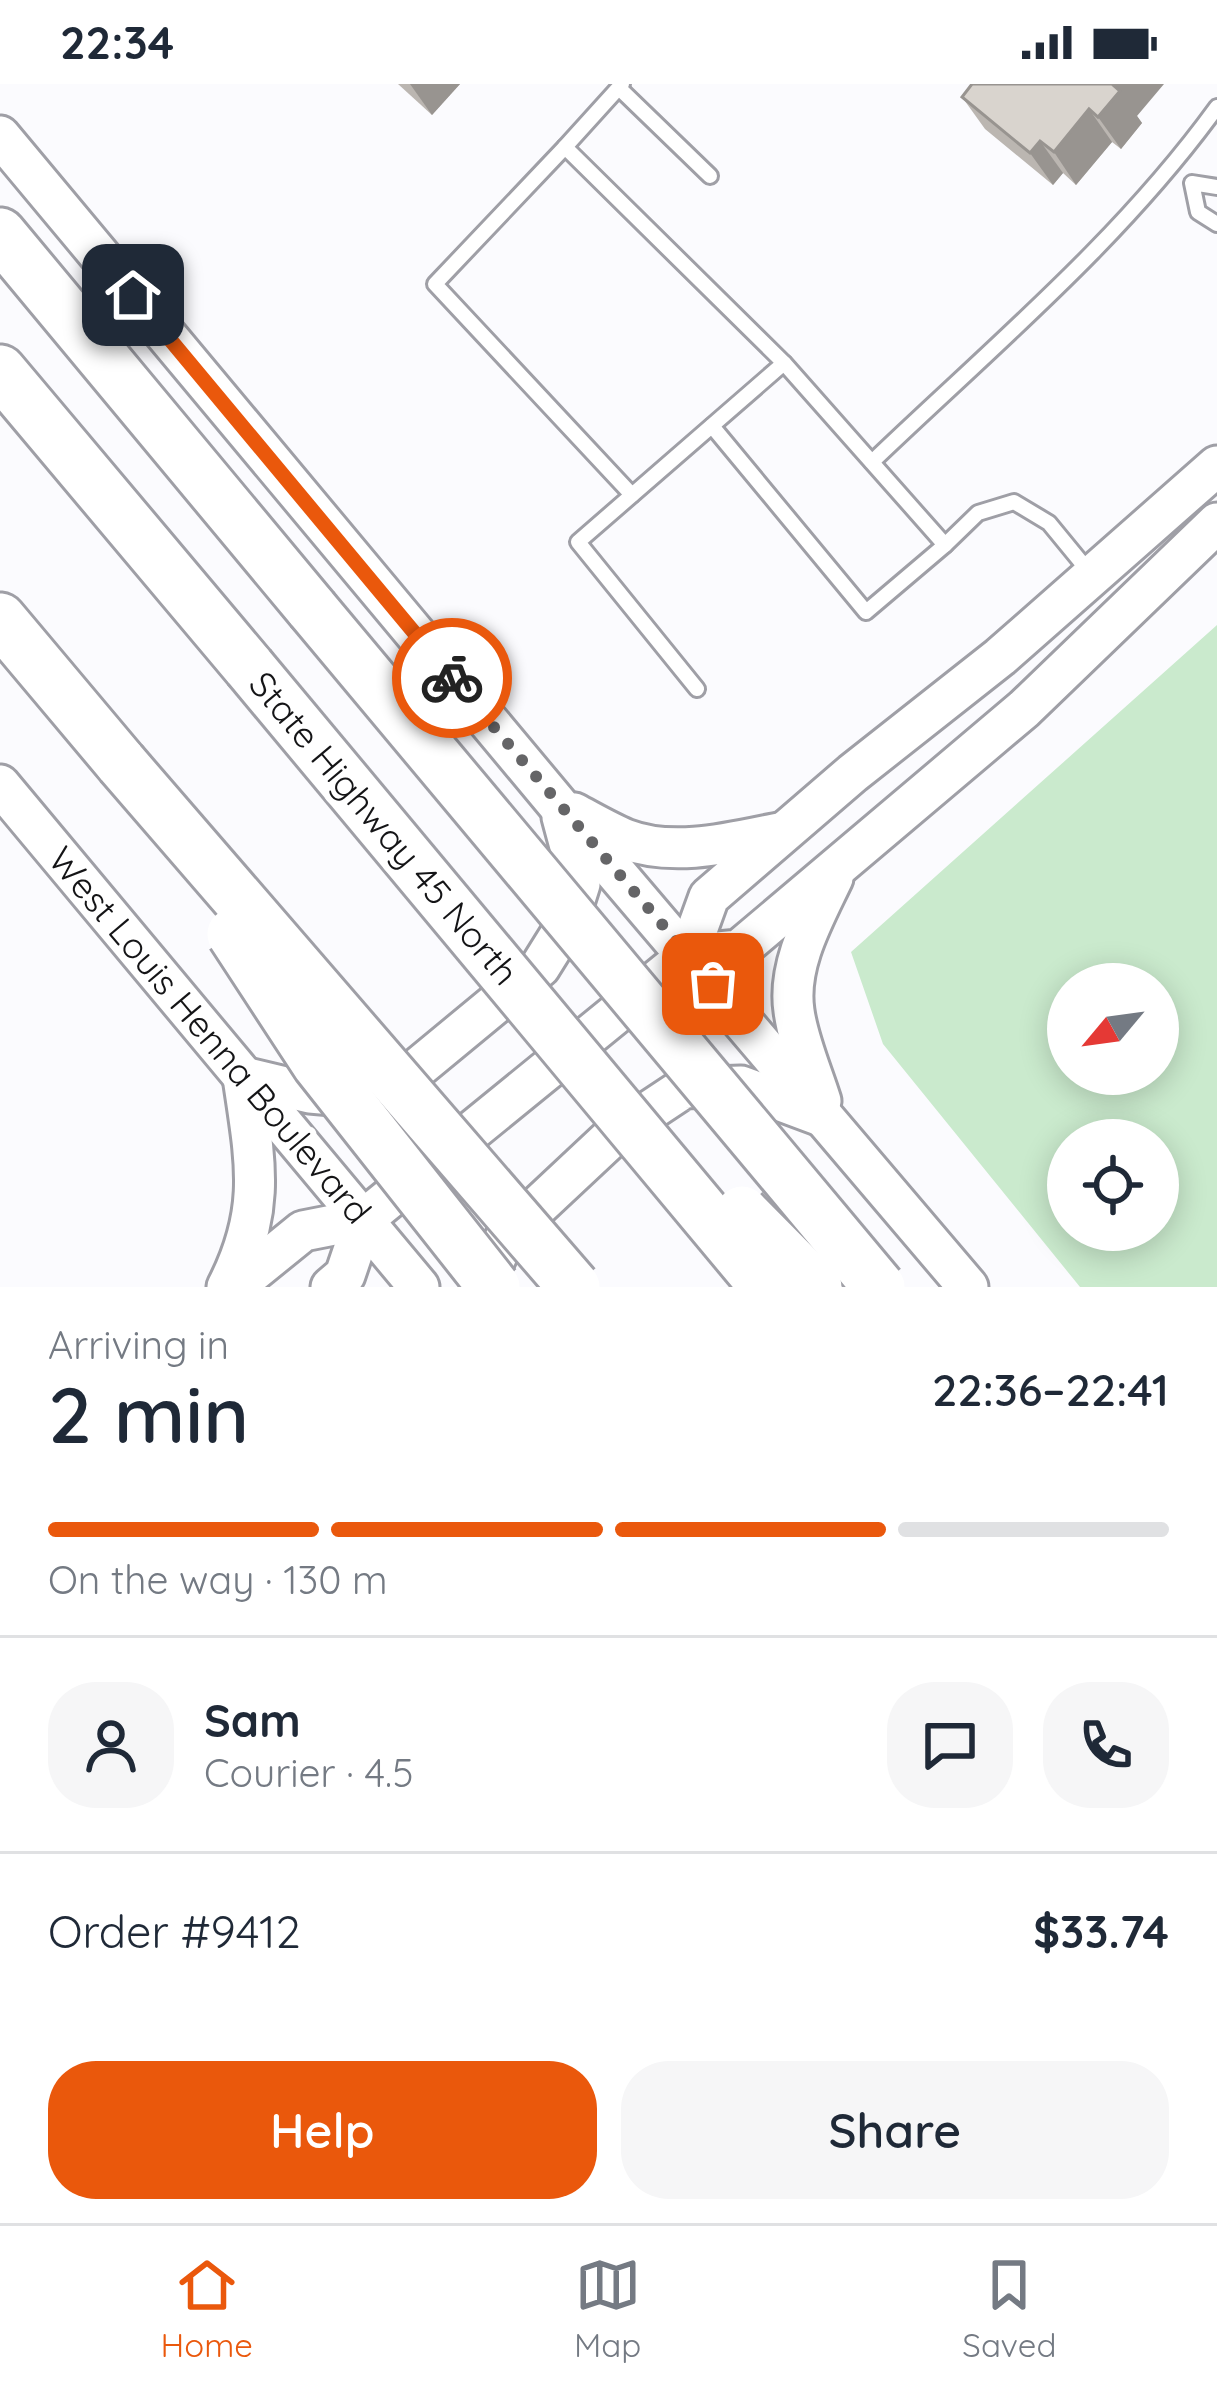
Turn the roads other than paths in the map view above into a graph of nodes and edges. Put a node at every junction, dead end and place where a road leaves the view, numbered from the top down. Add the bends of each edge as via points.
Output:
1 (621, 86) edge
2 (1217, 107) edge
3 (0, 136) edge
4 (565, 147) junction
5 (1174, 166) junction
6 (710, 176) dead end
7 (1192, 183) junction
8 (1217, 187) edge
9 (1217, 224) edge
10 (0, 234) edge
11 (784, 363) junction
12 (0, 371) edge
13 (712, 426) junction
14 (872, 461) junction
15 (1217, 466) edge
16 (632, 495) junction
17 (1217, 523) edge
18 (945, 545) junction
19 (1093, 577) junction
20 (0, 619) edge
21 (697, 689) dead end
22 (121, 763) junction
23 (0, 785) edge
24 (559, 806) junction
25 (783, 832) junction
26 (839, 865) junction
27 (688, 955) junction
28 (243, 1077) junction
29 (615, 1102) junction
30 (826, 1118) junction
31 (364, 1219) junction
32 (231, 1287) edge
33 (331, 1287) edge
34 (419, 1287) edge
35 (482, 1287) edge
36 (494, 1287) edge
37 (574, 1287) edge
38 (766, 1287) edge
39 (816, 1287) edge
40 (879, 1287) edge
41 (968, 1287) edge

1 - 4 lane
1 - 6 lane
2 - 5 lane
3 - 24 main road
4 - 11 lane
4 - 16 lane via 435,284
5 - 7 lane
5 - 14 lane
7 - 8 lane
7 - 9 lane via 1198,212
10 - 40 highway, bridge
11 - 13 lane
11 - 14 lane
12 - 29 highway, State Highway 45 North, bridge
13 - 16 lane
13 - 18 lane via 866,612
14 - 18 lane
15 - 19 main road
16 - 21 lane via 578,542
17 - 26 main road via 1024,709
18 - 19 lane via 978,513 1014,502 1049,523
19 - 25 main road
20 - 22 highway
22 - 36 highway, bridge via 318,1064
22 - 37 highway, bridge
23 - 28 main road, West Louis Henna Boulevard
24 - 25 main road via 628,841 669,847
24 - 27 main road
24 - 28 main road via 580,884 540,967 402,1081 355,1097
25 - 27 main road via 709,897
26 - 27 main road via 739,950
26 - 30 main road via 794,977 794,1012
27 - 30 main road
27 - 31 main road
28 - 31 main road, West Louis Henna Boulevard
28 - 32 main road via 257,1175 247,1249
29 - 38 highway, State Highway 45 North, bridge
29 - 39 highway, bridge
30 - 35 main road via 741,1086 684,1088 616,1133 506,1236
30 - 41 main road
31 - 32 main road via 303,1231
31 - 33 main road via 345,1275
31 - 34 main road, West Louis Henna Boulevard

